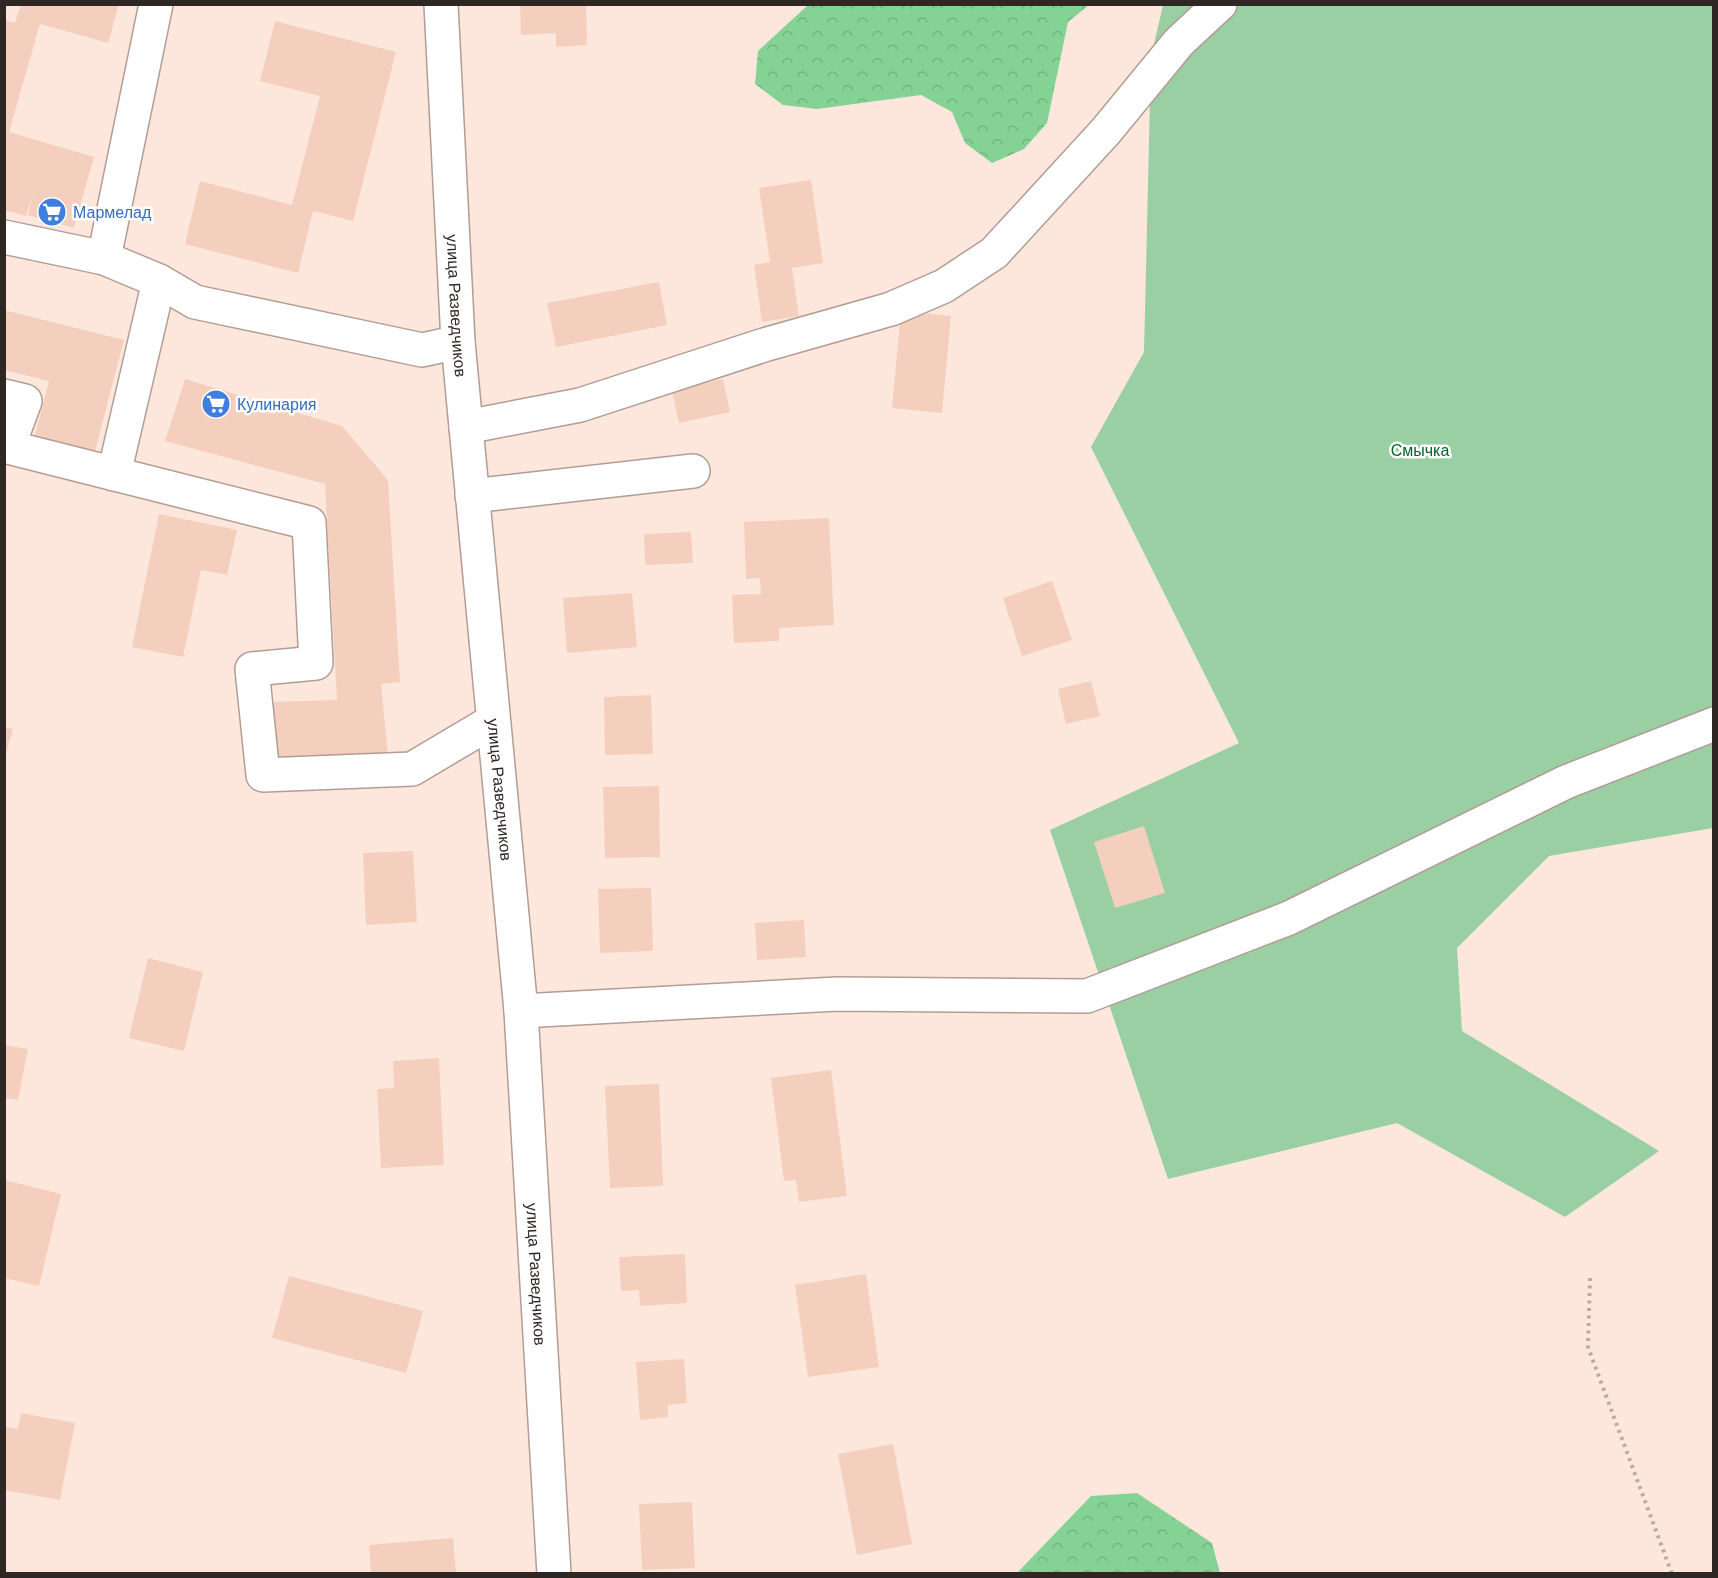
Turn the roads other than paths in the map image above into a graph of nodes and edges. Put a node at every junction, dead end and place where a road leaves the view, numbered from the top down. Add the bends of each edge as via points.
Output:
1 (156, 4) edge
2 (441, 4) edge
3 (1220, 4) edge
4 (4, 237) edge
5 (104, 258) junction
6 (159, 281) junction
7 (458, 342) junction
8 (4, 396) edge
9 (466, 427) junction
10 (693, 471) dead end
11 (114, 474) junction
12 (472, 496) junction
13 (493, 721) junction
14 (1713, 724) edge
15 (521, 1011) junction
16 (554, 1574) edge

1 - 5 street
2 - 7 street, улица Разведчиков
3 - 9 street via 1179,42 1106,131 994,253 944,286 891,309 764,345 580,405
4 - 5 street
5 - 6 street
6 - 7 street via 195,302 422,350
6 - 11 street
7 - 9 street, улица Разведчиков
8 - 11 street via 25,401 8,447
9 - 12 street, улица Разведчиков
10 - 12 street
11 - 13 street via 309,523 316,663 252,669 263,776 412,769
12 - 13 street, улица Разведчиков
13 - 15 street, улица Разведчиков
14 - 15 street via 1566,782 1289,918 1087,996 837,994
15 - 16 street, улица Разведчиков

